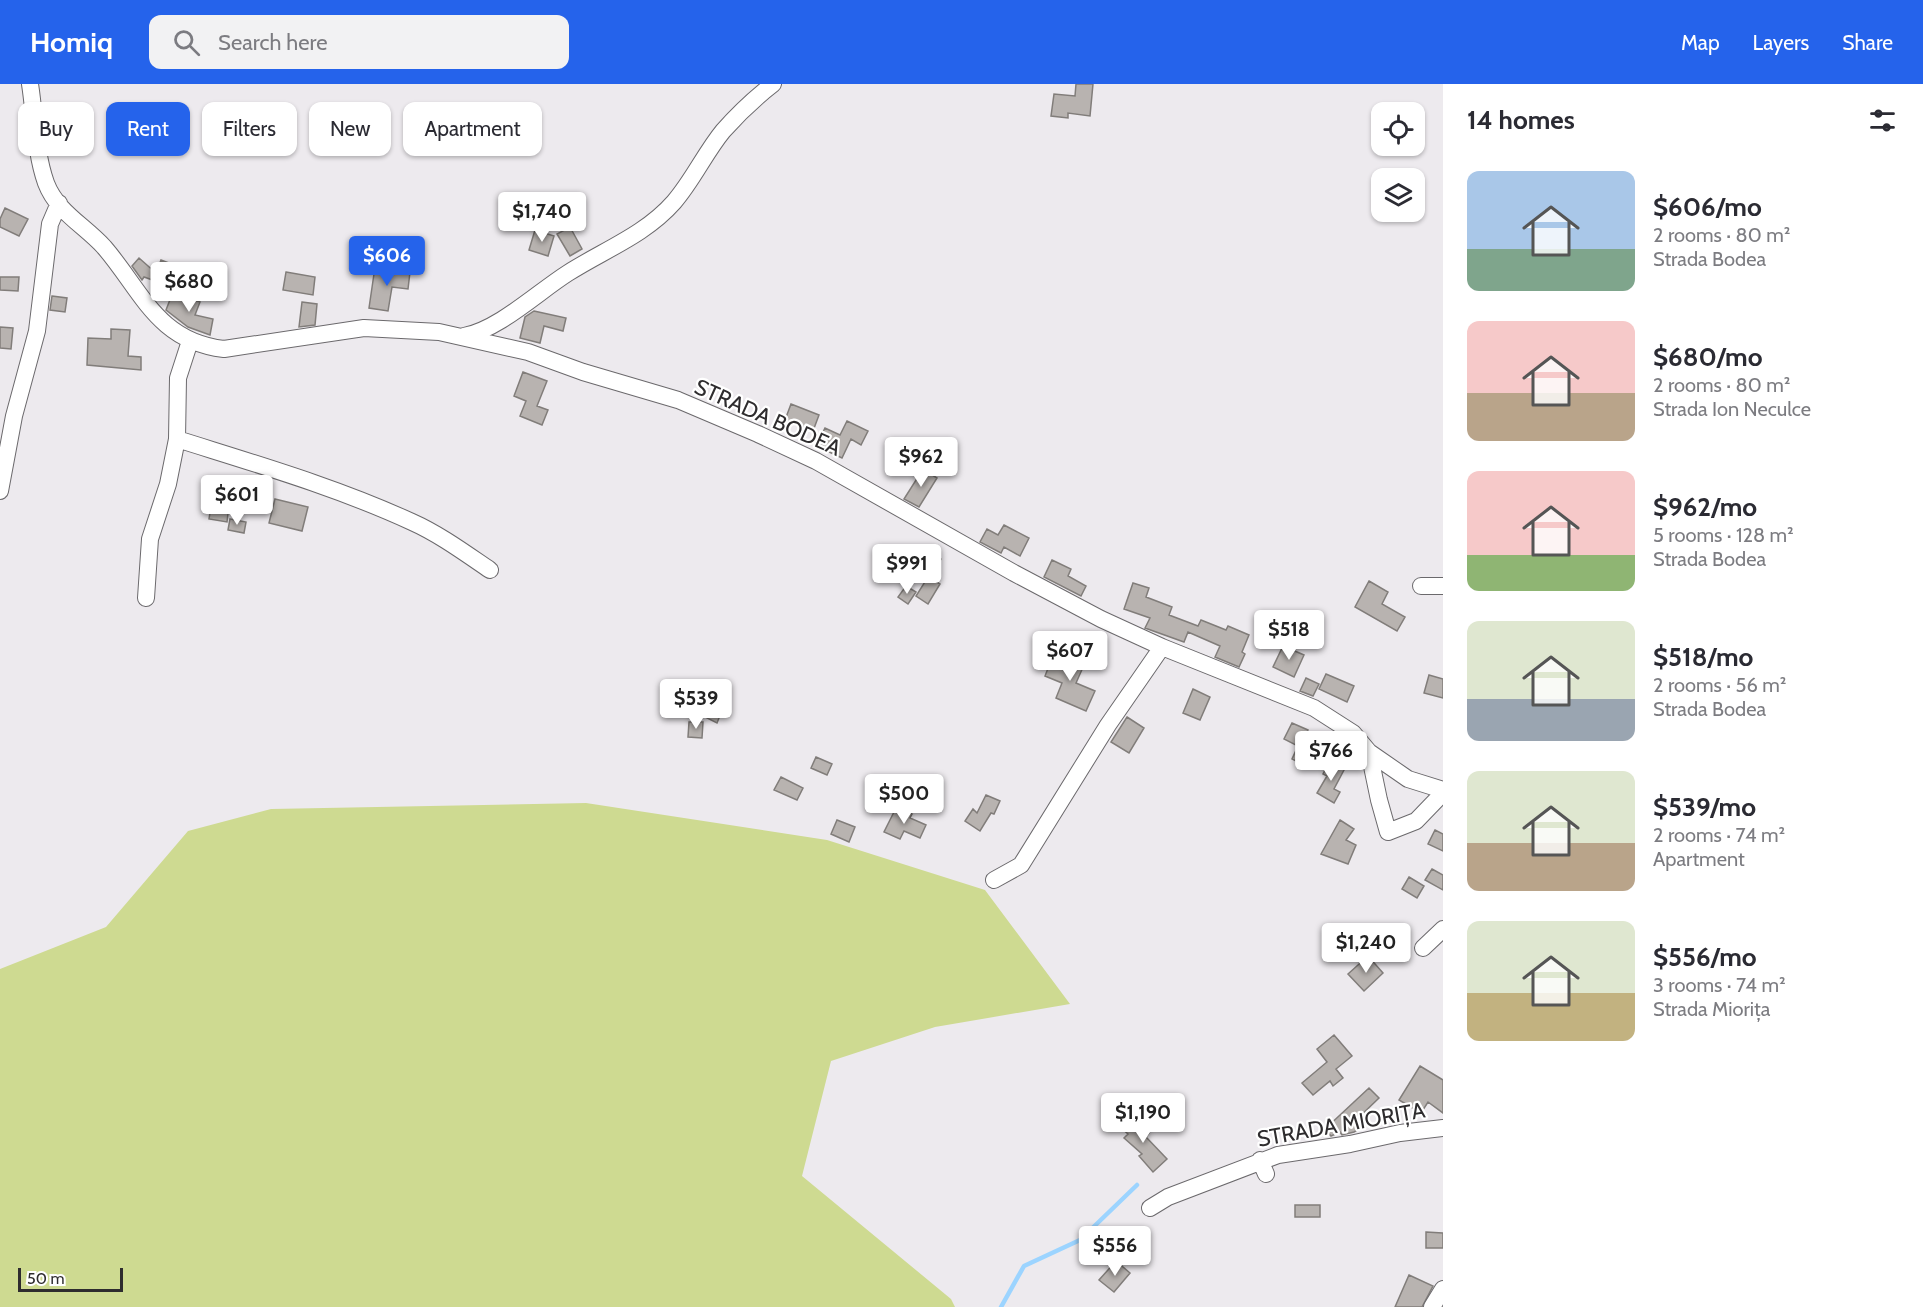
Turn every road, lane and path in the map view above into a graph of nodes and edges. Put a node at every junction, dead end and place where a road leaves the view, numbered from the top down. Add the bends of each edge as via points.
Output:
1 (30, 84) edge
2 (773, 84) edge
3 (59, 203) junction
4 (464, 336) junction
5 (190, 341) junction
6 (177, 439) junction
7 (0, 491) edge
8 (490, 570) dead end
9 (1421, 586) dead end
10 (1443, 586) edge
11 (146, 598) dead end
12 (1162, 647) junction
13 (1369, 752) junction
14 (1443, 791) edge
15 (994, 880) dead end
16 (1443, 929) edge
17 (1423, 948) dead end
18 (1443, 1128) edge
19 (1150, 1208) dead end
20 (1443, 1289) edge
21 (1432, 1307) edge

1 - 3 street via 41,160 47,184
2 - 4 street via 722,132 673,203 645,227 500,320 476,334
3 - 5 street via 103,246 143,303
3 - 7 street via 50,224 37,331 14,416
4 - 5 street, STRADA BODEA via 364,328 224,349
4 - 12 street, STRADA BODEA via 528,352 678,400 758,434 863,486 1059,598
5 - 6 street via 178,378
6 - 8 street via 294,476 413,522
6 - 11 street via 168,484 150,539
9 - 10 street
12 - 13 street, STRADA BODEA via 1314,708 1353,733
12 - 15 street via 1021,865
13 - 14 street, STRADA BODEA via 1408,779
13 - 14 street via 1388,832 1416,821
16 - 17 street
18 - 19 street, STRADA MIORIȚA via 1400,1133 1263,1167 1168,1197
20 - 21 street

